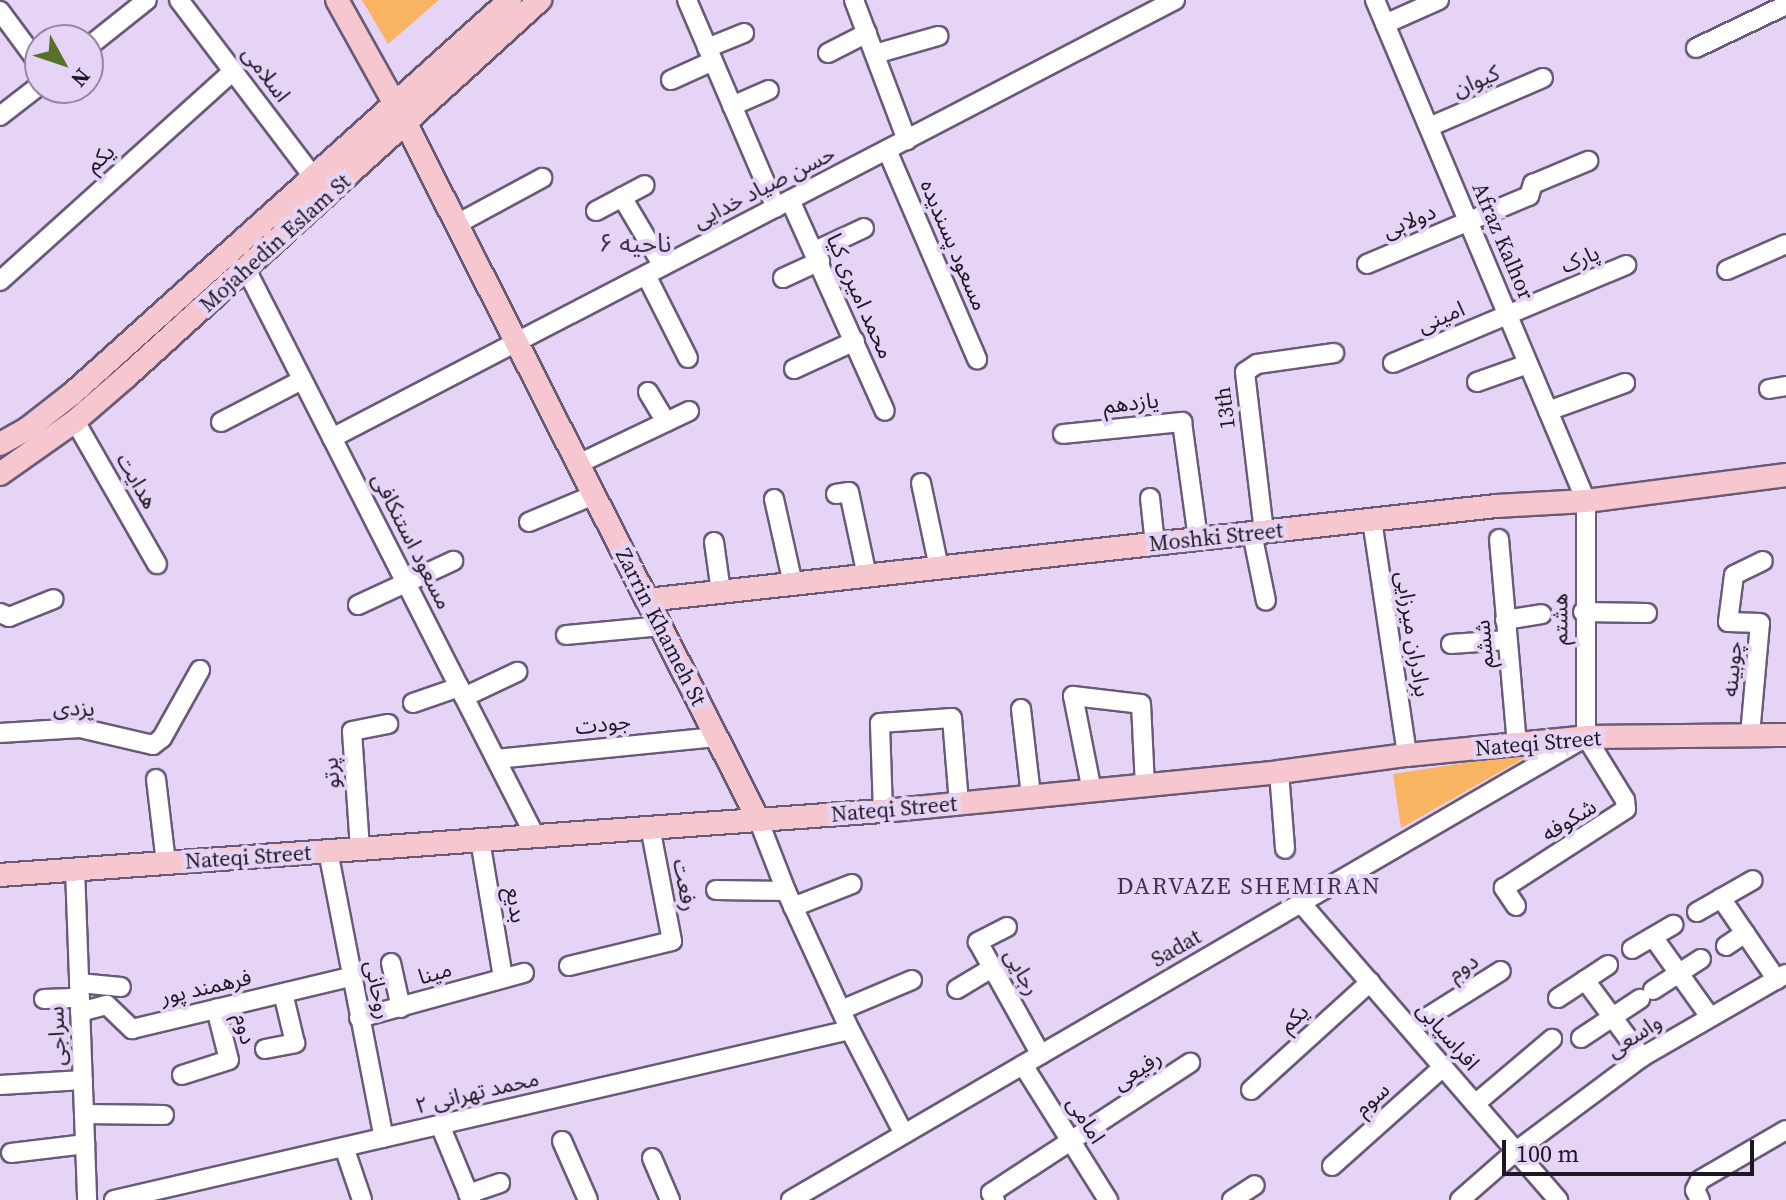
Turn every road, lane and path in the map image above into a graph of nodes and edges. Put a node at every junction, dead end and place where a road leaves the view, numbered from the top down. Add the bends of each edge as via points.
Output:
1 (147, 0) edge
2 (179, 0) edge
3 (337, 0) edge
4 (510, 0) edge
5 (540, 0) edge
6 (687, 0) edge
7 (854, 0) edge
8 (1175, 0) edge
9 (1375, 0) edge
10 (1439, 0) edge
11 (1786, 5) edge
12 (0, 11) edge
13 (1385, 24) junction
14 (744, 33) dead end
15 (867, 33) junction
16 (104, 34) edge
17 (938, 36) dead end
18 (24, 43) edge
19 (1696, 48) dead end
20 (828, 53) dead end
21 (710, 54) junction
22 (875, 54) junction
23 (233, 71) junction
24 (1543, 78) dead end
25 (671, 80) dead end
26 (769, 90) dead end
27 (24, 97) edge
28 (394, 103) junction
29 (732, 106) junction
30 (0, 116) edge
31 (406, 124) junction
32 (1429, 127) junction
33 (907, 140) junction
34 (887, 150) junction
35 (1588, 161) dead end
36 (314, 178) junction
37 (542, 178) dead end
38 (645, 185) dead end
39 (622, 197) junction
40 (783, 204) junction
41 (596, 211) dead end
42 (1469, 222) junction
43 (457, 224) junction
44 (864, 228) dead end
45 (1786, 244) edge
46 (818, 256) junction
47 (1367, 264) dead end
48 (1626, 265) dead end
49 (663, 266) junction
50 (246, 269) junction
51 (1727, 270) dead end
52 (646, 275) junction
53 (783, 278) dead end
54 (0, 281) edge
55 (1508, 315) junction
56 (855, 341) junction
57 (517, 343) junction
58 (1334, 353) dead end
59 (688, 358) dead end
60 (977, 359) dead end
61 (1393, 363) dead end
62 (1528, 364) junction
63 (794, 369) dead end
64 (302, 380) junction
65 (1477, 382) dead end
66 (1625, 383) dead end
67 (648, 392) dead end
68 (689, 411) dead end
69 (885, 411) dead end
70 (1548, 411) junction
71 (75, 421) junction
72 (221, 422) dead end
73 (666, 422) junction
74 (1063, 434) dead end
75 (332, 438) junction
76 (0, 444) edge
77 (578, 464) junction
78 (0, 474) edge
79 (1786, 475) edge
80 (921, 483) dead end
81 (836, 494) dead end
82 (594, 495) junction
83 (1150, 498) dead end
84 (774, 499) dead end
85 (1586, 501) junction
86 (1372, 520) junction
87 (529, 522) dead end
88 (1258, 532) junction
89 (1198, 539) junction
90 (1499, 539) dead end
91 (714, 542) dead end
92 (1155, 544) junction
93 (453, 561) dead end
94 (1763, 561) dead end
95 (157, 564) dead end
96 (939, 568) junction
97 (867, 576) junction
98 (406, 582) junction
99 (793, 584) junction
100 (721, 592) junction
101 (54, 599) dead end
102 (647, 600) junction
103 (1266, 601) dead end
104 (358, 605) dead end
105 (1583, 612) junction
106 (0, 613) edge
107 (1647, 613) dead end
108 (1542, 614) dead end
109 (1505, 620) junction
110 (661, 626) junction
111 (566, 635) dead end
112 (1507, 640) junction
113 (1451, 644) dead end
114 (200, 670) dead end
115 (517, 672) dead end
116 (462, 692) junction
117 (413, 703) dead end
118 (1021, 709) dead end
119 (388, 724) dead end
120 (0, 733) edge
121 (1750, 735) junction
122 (1786, 735) edge
123 (716, 737) junction
124 (1586, 737) junction
125 (1517, 744) junction
126 (1407, 755) junction
127 (496, 759) junction
128 (1279, 772) junction
129 (156, 779) dead end
130 (1145, 786) junction
131 (1092, 791) junction
132 (1031, 795) junction
133 (959, 803) junction
134 (883, 811) junction
135 (758, 819) junction
136 (650, 827) junction
137 (535, 836) junction
138 (480, 840) junction
139 (360, 849) junction
140 (1285, 849) dead end
141 (328, 851) junction
142 (166, 863) junction
143 (75, 869) junction
144 (0, 875) edge
145 (1753, 880) dead end
146 (852, 884) dead end
147 (716, 890) dead end
148 (1721, 898) junction
149 (790, 899) junction
150 (1301, 903) junction
151 (1516, 906) dead end
152 (1697, 912) dead end
153 (1673, 925) dead end
154 (1007, 927) dead end
155 (1745, 933) junction
156 (1653, 937) junction
157 (1726, 946) dead end
158 (1632, 949) dead end
159 (1701, 959) dead end
160 (391, 963) dead end
161 (1608, 965) dead end
162 (569, 966) dead end
163 (992, 968) junction
164 (1501, 971) dead end
165 (524, 973) dead end
166 (1679, 973) junction
167 (351, 977) junction
168 (1782, 977) edge
169 (503, 978) junction
170 (912, 980) dead end
171 (1585, 980) junction
172 (1370, 982) junction
173 (121, 987) dead end
174 (957, 989) dead end
175 (283, 993) junction
176 (80, 998) junction
177 (1558, 998) dead end
178 (44, 999) dead end
179 (401, 1008) junction
180 (216, 1009) junction
181 (841, 1010) junction
182 (1613, 1017) junction
183 (1710, 1017) junction
184 (359, 1018) junction
185 (1410, 1028) junction
186 (850, 1030) junction
187 (1581, 1038) dead end
188 (1552, 1039) dead end
189 (265, 1049) dead end
190 (1041, 1055) junction
191 (1642, 1057) junction
192 (1190, 1063) dead end
193 (1023, 1065) junction
194 (1443, 1067) junction
195 (182, 1075) dead end
196 (83, 1080) junction
197 (0, 1085) edge
198 (1251, 1090) dead end
199 (1475, 1104) junction
200 (84, 1114) junction
201 (164, 1115) dead end
202 (440, 1125) junction
203 (1786, 1130) edge
204 (904, 1134) junction
205 (384, 1138) junction
206 (562, 1141) dead end
207 (1072, 1143) junction
208 (85, 1144) junction
209 (344, 1147) junction
210 (1516, 1151) junction
211 (11, 1153) dead end
212 (652, 1158) dead end
213 (1332, 1166) dead end
214 (500, 1183) dead end
215 (1255, 1185) dead end
216 (469, 1197) edge
217 (87, 1200) edge
218 (114, 1200) edge
219 (362, 1200) edge
220 (588, 1200) edge
221 (670, 1200) edge
222 (791, 1200) edge
223 (995, 1200) edge
224 (1108, 1200) edge
225 (1232, 1200) edge
226 (1460, 1200) edge
227 (1558, 1200) edge
228 (1700, 1200) edge

1 - 16 street
2 - 23 street, اسلامی
3 - 28 main road, Zarrin Khameh St
4 - 28 main road, Mojahedin Eslam St
5 - 31 main road, Mojahedin Eslam St
6 - 21 street, محمد امیری کیا
7 - 15 street
8 - 33 street, حسن صیاد خدایی
9 - 13 street, Afraz Kalhor
10 - 13 street
11 - 19 street
12 - 18 street
13 - 32 street, Afraz Kalhor
14 - 21 street
15 - 20 street
15 - 22 street
17 - 22 street
21 - 25 street
21 - 29 street, محمد امیری کیا
22 - 33 street
23 - 36 street, اسلامی
23 - 54 street, یکم
24 - 32 street, کیوان
26 - 29 street
27 - 30 street
28 - 31 main road, Zarrin Khameh St
28 - 36 main road, Mojahedin Eslam St
29 - 40 street, محمد امیری کیا
31 - 43 main road, Zarrin Khameh St
31 - 50 main road, Mojahedin Eslam St
32 - 42 street, Afraz Kalhor
33 - 34 street, حسن صیاد خدایی
34 - 40 street, حسن صیاد خدایی
34 - 60 street, مسعود پسندیده
35 - 42 street, دولابی via 1533,184 1529,196
36 - 76 main road, Mojahedin Eslam St via 73,393
37 - 43 street
38 - 39 street
39 - 41 street
39 - 49 street
40 - 46 street, محمد امیری کیا
40 - 49 street, حسن صیاد خدایی
42 - 47 street, دولابی
42 - 55 street, Afraz Kalhor
43 - 57 main road, Zarrin Khameh St
44 - 46 street
45 - 51 street
46 - 53 street
46 - 56 street, محمد امیری کیا
48 - 55 street, پارک
49 - 52 street, حسن صیاد خدایی
50 - 64 street, مسعود استنکافی
50 - 71 main road, Mojahedin Eslam St
52 - 57 street, حسن صیاد خدایی
52 - 59 street
55 - 61 street, امینی
55 - 62 street, Afraz Kalhor
56 - 63 street
56 - 69 street, محمد امیری کیا
57 - 75 street, حسن صیاد خدایی
57 - 77 main road, Zarrin Khameh St
58 - 88 street, 13th via 1257,364 1245,372
62 - 65 street
62 - 70 street, Afraz Kalhor
64 - 72 street
64 - 75 street, مسعود استنکافی
66 - 70 street
67 - 73 street
68 - 73 street
70 - 85 street, Afraz Kalhor
71 - 78 main road, Mojahedin Eslam St
71 - 95 street, هدایت
73 - 77 street
74 - 89 street, یازدهم via 1182,422
75 - 98 street, مسعود استنکافی
77 - 82 main road, Zarrin Khameh St
79 - 85 main road, Moshki Street
80 - 96 street
81 - 97 street via 849,492
82 - 87 street
82 - 102 main road, Zarrin Khameh St
83 - 92 street
84 - 99 street
85 - 86 main road, Moshki Street
85 - 105 street, هشتم
86 - 88 main road, Moshki Street
86 - 126 street, برادران میرزایی
88 - 89 main road, Moshki Street
88 - 103 street
89 - 92 main road, Moshki Street
90 - 109 street, ششم
91 - 100 street
92 - 96 main road, Moshki Street
93 - 98 street
94 - 121 street, چوبینه via 1734,575 1728,622 1760,623
96 - 97 main road, Moshki Street
97 - 99 main road, Moshki Street
98 - 104 street
98 - 116 street, مسعود استنکافی
99 - 100 main road, Moshki Street
100 - 102 main road, Moshki Street
101 - 106 street via 9,617
102 - 110 main road, Zarrin Khameh St
105 - 107 street
105 - 124 street, هشتم
108 - 109 street
109 - 112 street, ششم
110 - 111 street
110 - 123 main road, Zarrin Khameh St
112 - 113 street
112 - 125 street, ششم
114 - 120 street, یزدی via 160,741 144,744 80,728
115 - 116 street
116 - 117 street
116 - 127 street, مسعود استنکافی
118 - 132 street
119 - 139 street, پرتو via 352,731
121 - 122 main road, Nateqi Street
121 - 124 main road, Nateqi Street
123 - 127 street, جودت
123 - 135 main road, Zarrin Khameh St
124 - 125 main road, Nateqi Street
124 - 150 street, Sadat
124 - 151 street, شکوفه via 1626,809 1504,888
125 - 126 main road, Nateqi Street
126 - 128 main road, Nateqi Street
127 - 137 street, مسعود استنکافی
128 - 130 main road, Nateqi Street
128 - 140 street
129 - 142 street
130 - 131 main road, Nateqi Street
130 - 131 street via 1141,704 1073,696
131 - 132 main road, Nateqi Street
132 - 133 main road, Nateqi Street
133 - 134 main road, Nateqi Street
133 - 134 street via 952,718 880,723
134 - 135 main road, Nateqi Street
135 - 136 main road, Nateqi Street
135 - 149 street, Zarrin Khameh St
136 - 137 main road, Nateqi Street
136 - 162 street, رفعت via 672,941
137 - 138 main road, Nateqi Street
138 - 139 main road, Nateqi Street
138 - 169 street, بدیع
139 - 141 main road, Nateqi Street
141 - 142 main road, Nateqi Street
141 - 167 street, روحانی
142 - 143 main road, Nateqi Street
143 - 144 main road, Nateqi Street
143 - 176 street, سراجی
145 - 148 street
146 - 149 street
147 - 149 street
148 - 152 street
148 - 155 street
149 - 181 street, Zarrin Khameh St
150 - 172 street, افراسیابی
150 - 190 street, Sadat
153 - 156 street
154 - 163 street, رجایی via 978,942
155 - 157 street
155 - 168 street
156 - 158 street
156 - 166 street
159 - 166 street
160 - 179 street
161 - 171 street
163 - 174 street
163 - 190 street, رجایی
164 - 185 street, دوم
165 - 169 street, مینا
166 - 182 street
166 - 183 street
167 - 175 street, فرهمند پور
167 - 184 street, روحانی
168 - 183 street, واسعی
169 - 179 street, مینا
170 - 181 street
171 - 177 street
171 - 182 street
172 - 185 street, افراسیابی
172 - 198 street, یکم
173 - 176 street
175 - 180 street, فرهمند پور
175 - 189 street via 295,1043
176 - 178 street
176 - 180 street, فرهمند پور via 107,1005 132,1029
176 - 196 street, سراجی
179 - 184 street, مینا
180 - 195 street, دوم via 229,1060
181 - 186 street, Zarrin Khameh St
182 - 187 street
182 - 191 street
183 - 191 street, واسعی
184 - 205 street, روحانی
185 - 194 street, افراسیابی
186 - 202 street, محمد تهرانی ۲
186 - 204 street, Zarrin Khameh St
188 - 199 street
190 - 193 street, Sadat
191 - 210 street, واسعی
192 - 207 street, رفیعی
193 - 204 street, Sadat
193 - 207 street, امامی
194 - 199 street, افراسیابی
194 - 213 street, سوم
196 - 197 street
196 - 200 street, سراجی
199 - 210 street, افراسیابی
200 - 201 street
200 - 208 street, سراجی
202 - 205 street, محمد تهرانی ۲
202 - 216 street
203 - 228 street via 1700,1180 1695,1190
204 - 222 street, Sadat
205 - 209 street, محمد تهرانی ۲
206 - 220 street
207 - 223 street via 991,1193
207 - 224 street, امامی
208 - 211 street
208 - 217 street, سراجی
209 - 218 street, محمد تهرانی ۲
209 - 219 street
210 - 226 street, واسعی
210 - 227 street, افراسیابی
212 - 221 street
214 - 216 street
215 - 225 street

